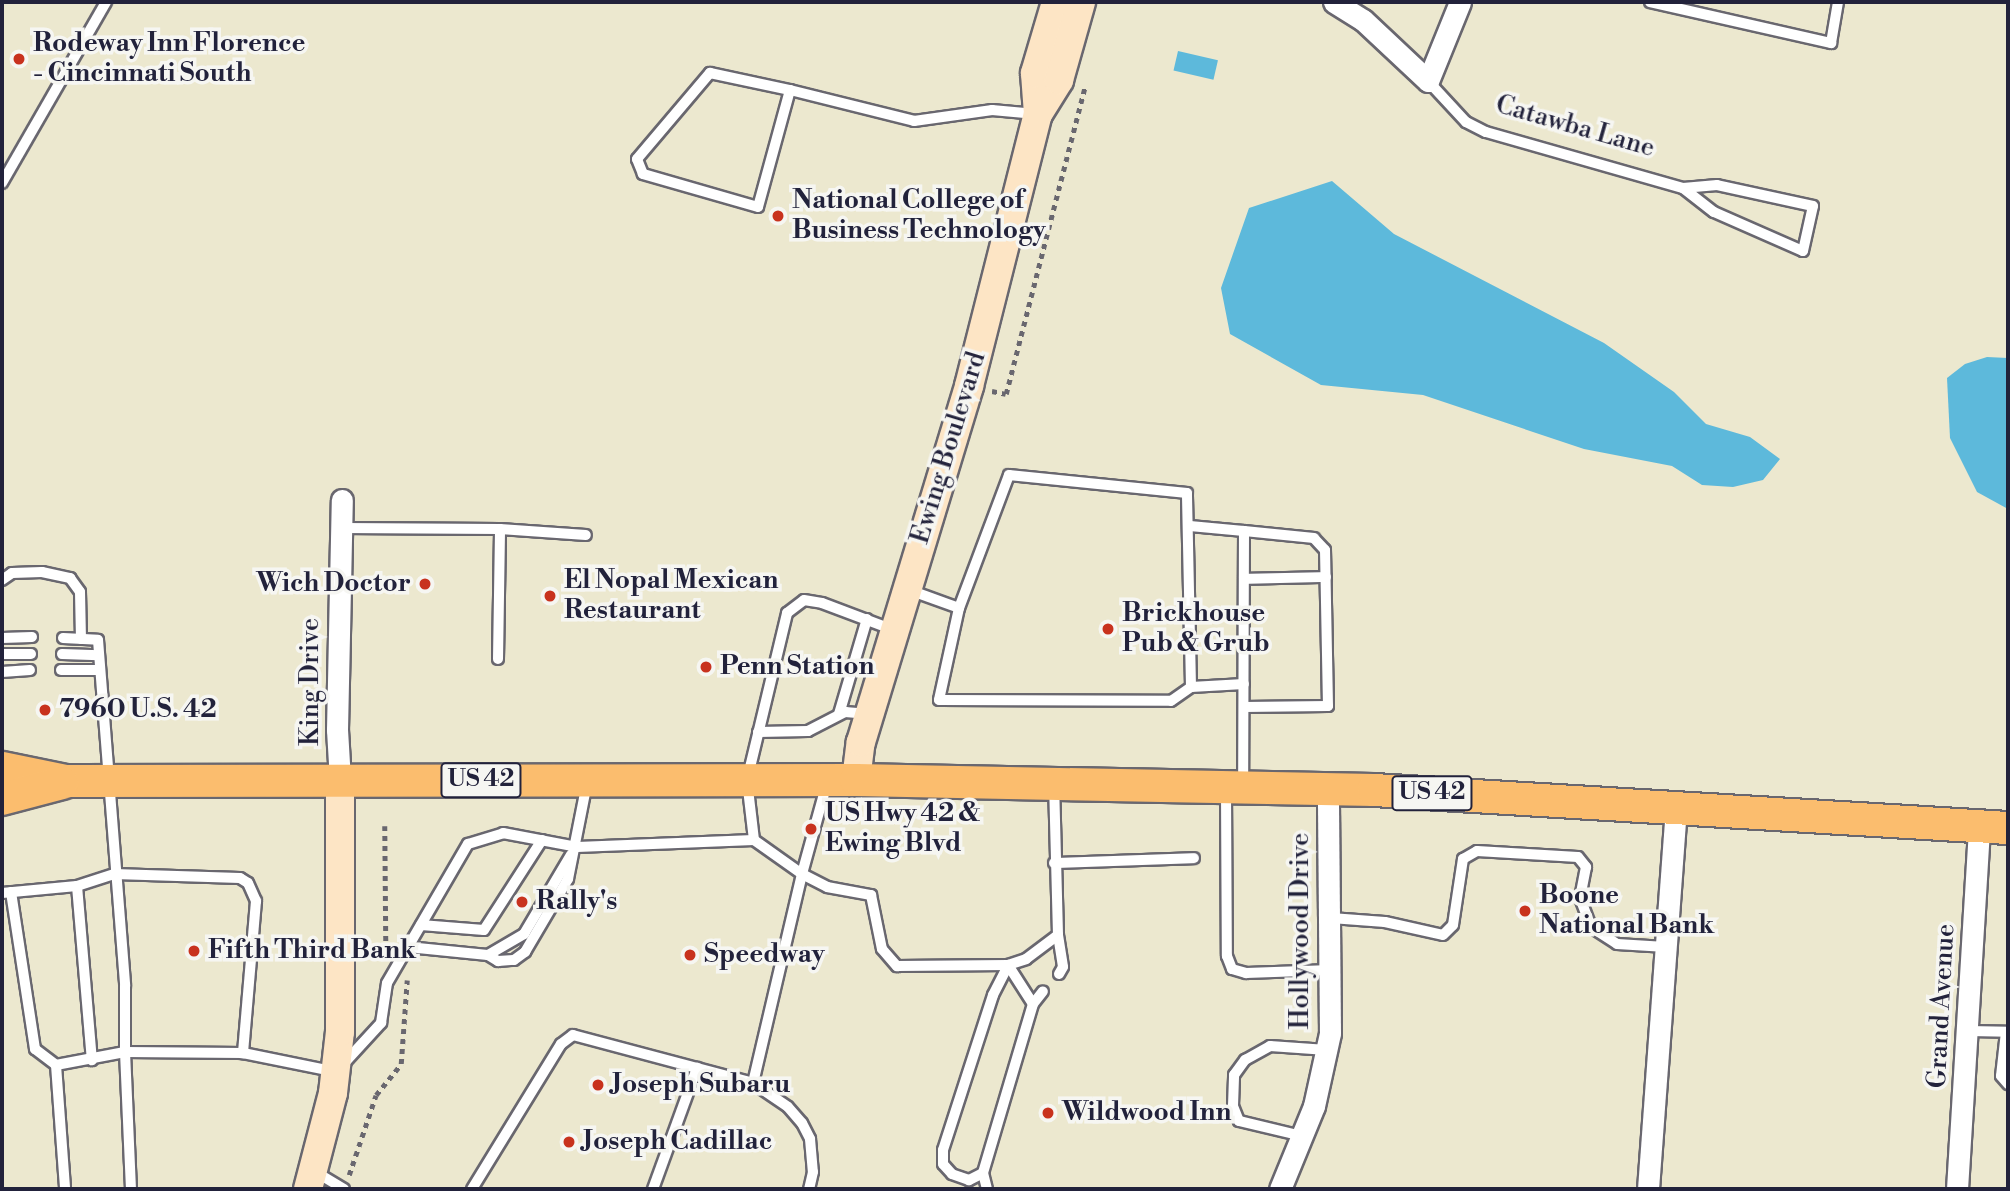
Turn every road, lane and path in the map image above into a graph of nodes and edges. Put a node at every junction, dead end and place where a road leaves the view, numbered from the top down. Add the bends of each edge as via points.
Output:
1 (106, 2) edge
2 (1056, 2) edge
3 (1081, 2) edge
4 (1334, 2) edge
5 (1460, 2) edge
6 (1650, 2) edge
7 (1838, 2) edge
8 (1428, 81) junction
9 (1086, 83) dead end
10 (790, 90) junction
11 (1038, 114) junction
12 (2, 183) edge
13 (1683, 188) junction
14 (969, 386) junction
15 (342, 500) dead end
16 (1190, 526) junction
17 (342, 528) junction
18 (500, 529) junction
19 (1244, 531) junction
20 (586, 535) dead end
21 (1326, 577) junction
22 (1244, 579) junction
23 (2, 580) edge
24 (906, 589) junction
25 (959, 608) junction
26 (867, 619) junction
27 (894, 630) junction
28 (32, 637) dead end
29 (2, 638) edge
30 (64, 638) dead end
31 (81, 639) junction
32 (2, 654) edge
33 (31, 654) dead end
34 (62, 654) dead end
35 (99, 655) junction
36 (498, 659) dead end
37 (30, 670) dead end
38 (61, 670) dead end
39 (100, 670) junction
40 (2, 671) edge
41 (1244, 684) junction
42 (1191, 687) junction
43 (1244, 707) junction
44 (839, 714) junction
45 (869, 714) junction
46 (758, 732) junction
47 (2, 768) edge
48 (340, 780) junction
49 (588, 780) junction
50 (747, 780) junction
51 (842, 780) junction
52 (66, 781) junction
53 (106, 781) junction
54 (1054, 785) junction
55 (1235, 789) junction
56 (1328, 790) junction
57 (2, 799) edge
58 (1676, 805) junction
59 (385, 826) dead end
60 (1993, 827) edge
61 (542, 840) junction
62 (754, 840) junction
63 (577, 847) junction
64 (1194, 858) dead end
65 (1054, 863) junction
66 (114, 874) junction
67 (802, 874) junction
68 (76, 886) junction
69 (7, 893) edge
70 (1331, 918) junction
71 (421, 925) junction
72 (1058, 935) junction
73 (408, 947) junction
74 (1666, 947) junction
75 (387, 950) dead end
76 (1007, 965) junction
77 (1332, 970) junction
78 (1059, 974) dead end
79 (407, 981) dead end
80 (1043, 991) dead end
81 (1033, 1004) junction
82 (1969, 1031) junction
83 (2007, 1032) edge
84 (1327, 1049) junction
85 (125, 1052) junction
86 (243, 1053) junction
87 (92, 1060) junction
88 (56, 1065) junction
89 (697, 1068) junction
90 (336, 1072) junction
91 (753, 1083) junction
92 (2008, 1084) edge
93 (1302, 1136) junction
94 (355, 1157) dead end
95 (983, 1173) junction
96 (311, 1180) edge
97 (65, 1189) edge
98 (131, 1189) edge
99 (344, 1189) edge
100 (472, 1189) edge
101 (653, 1189) edge
102 (809, 1189) edge
103 (987, 1189) edge
104 (1280, 1189) edge
105 (1648, 1189) edge
106 (1957, 1189) edge

1 - 12 lane
2 - 11 street, Ewing Boulevard via 1035,73
3 - 11 street, Ewing Boulevard via 1059,80
4 - 8 street, Catawba Lane via 1363,20
5 - 8 street
6 - 7 lane via 1831,43
8 - 13 lane, Catawba Lane via 1465,122 1486,132
9 - 14 path via 1006,394
10 - 10 lane via 709,73 637,159 642,174 758,208
10 - 11 lane via 915,121 992,110
11 - 14 street, Ewing Boulevard
13 - 13 lane, Catawba Lane via 1717,185 1813,206 1803,251 1714,212
14 - 24 street, Ewing Boulevard
15 - 17 street, King Drive
16 - 19 lane
16 - 25 lane via 1186,494 1009,475
16 - 42 lane
17 - 18 lane
17 - 48 street, King Drive
18 - 20 lane
18 - 36 lane
19 - 21 lane via 1314,538 1325,550
19 - 22 lane
21 - 22 lane
21 - 43 lane via 1328,706
22 - 41 lane
23 - 31 lane via 12,573 32,572 70,578 80,592
24 - 25 lane
24 - 27 street, Ewing Boulevard
25 - 42 lane via 939,700 1171,701
26 - 27 lane
26 - 44 lane
26 - 46 lane via 822,603 794,604 776,649
27 - 45 street, Ewing Boulevard
28 - 29 lane
30 - 31 lane
31 - 35 lane via 98,640
32 - 33 lane
34 - 35 lane
35 - 39 lane
37 - 40 lane
38 - 39 lane
39 - 53 lane
41 - 42 lane
41 - 43 lane
43 - 55 lane
44 - 45 lane
44 - 46 lane via 808,731
45 - 51 street, Ewing Boulevard
46 - 50 lane
47 - 52 main road, US 42
48 - 49 main road, US 42
48 - 53 main road, US 42
48 - 90 street
49 - 50 main road, US 42
49 - 63 lane
50 - 51 main road, US 42
50 - 62 lane
51 - 54 main road, US 42
51 - 67 lane
52 - 53 main road, US 42
52 - 57 main road, US 42
53 - 66 lane
54 - 55 main road, US 42
54 - 65 lane
55 - 56 main road, US 42
55 - 77 lane via 1226,863 1227,956 1232,969 1246,973
56 - 58 main road, US 42
56 - 70 street, Hollywood Drive
58 - 60 main road, US 42
58 - 74 street
59 - 75 path
60 - 82 street, Grand Avenue
61 - 63 lane
61 - 71 lane via 484,930
61 - 71 lane via 503,832 468,844
62 - 63 lane
62 - 67 lane
63 - 73 lane via 568,879 525,952 514,960
64 - 65 lane
65 - 72 lane
66 - 68 lane
66 - 85 lane via 125,986
66 - 86 lane via 240,878 252,891 256,901
67 - 76 lane via 827,887 871,895 882,950 897,966
67 - 91 lane
68 - 69 lane
68 - 87 lane
69 - 88 lane via 35,1049
70 - 74 lane via 1385,922 1443,935 1453,925 1463,859 1493,851 1578,857 1586,867 1580,898 1591,927 1617,944
70 - 77 street, Hollywood Drive
71 - 73 lane
72 - 76 lane via 1026,959
72 - 78 lane via 1063,967
73 - 90 lane via 387,983 382,1023
74 - 105 street
76 - 81 lane
76 - 95 lane via 943,1150 943,1164 952,1174 969,1180
77 - 84 street, Hollywood Drive
79 - 94 path via 401,1064 376,1095
80 - 81 lane
81 - 95 lane
82 - 83 lane
82 - 106 street, Grand Avenue
83 - 92 lane via 2001,1076
84 - 93 street, Hollywood Drive
84 - 93 lane via 1270,1046 1245,1060 1234,1075 1233,1106 1239,1121
85 - 86 lane
85 - 87 lane
85 - 98 lane
86 - 90 lane
87 - 88 lane
88 - 97 lane
89 - 91 lane
89 - 100 lane via 573,1035 561,1044
89 - 101 lane
90 - 96 street
91 - 102 lane via 788,1107 802,1123 810,1139 813,1172
93 - 104 street, Hollywood Drive
95 - 103 lane
96 - 99 lane

